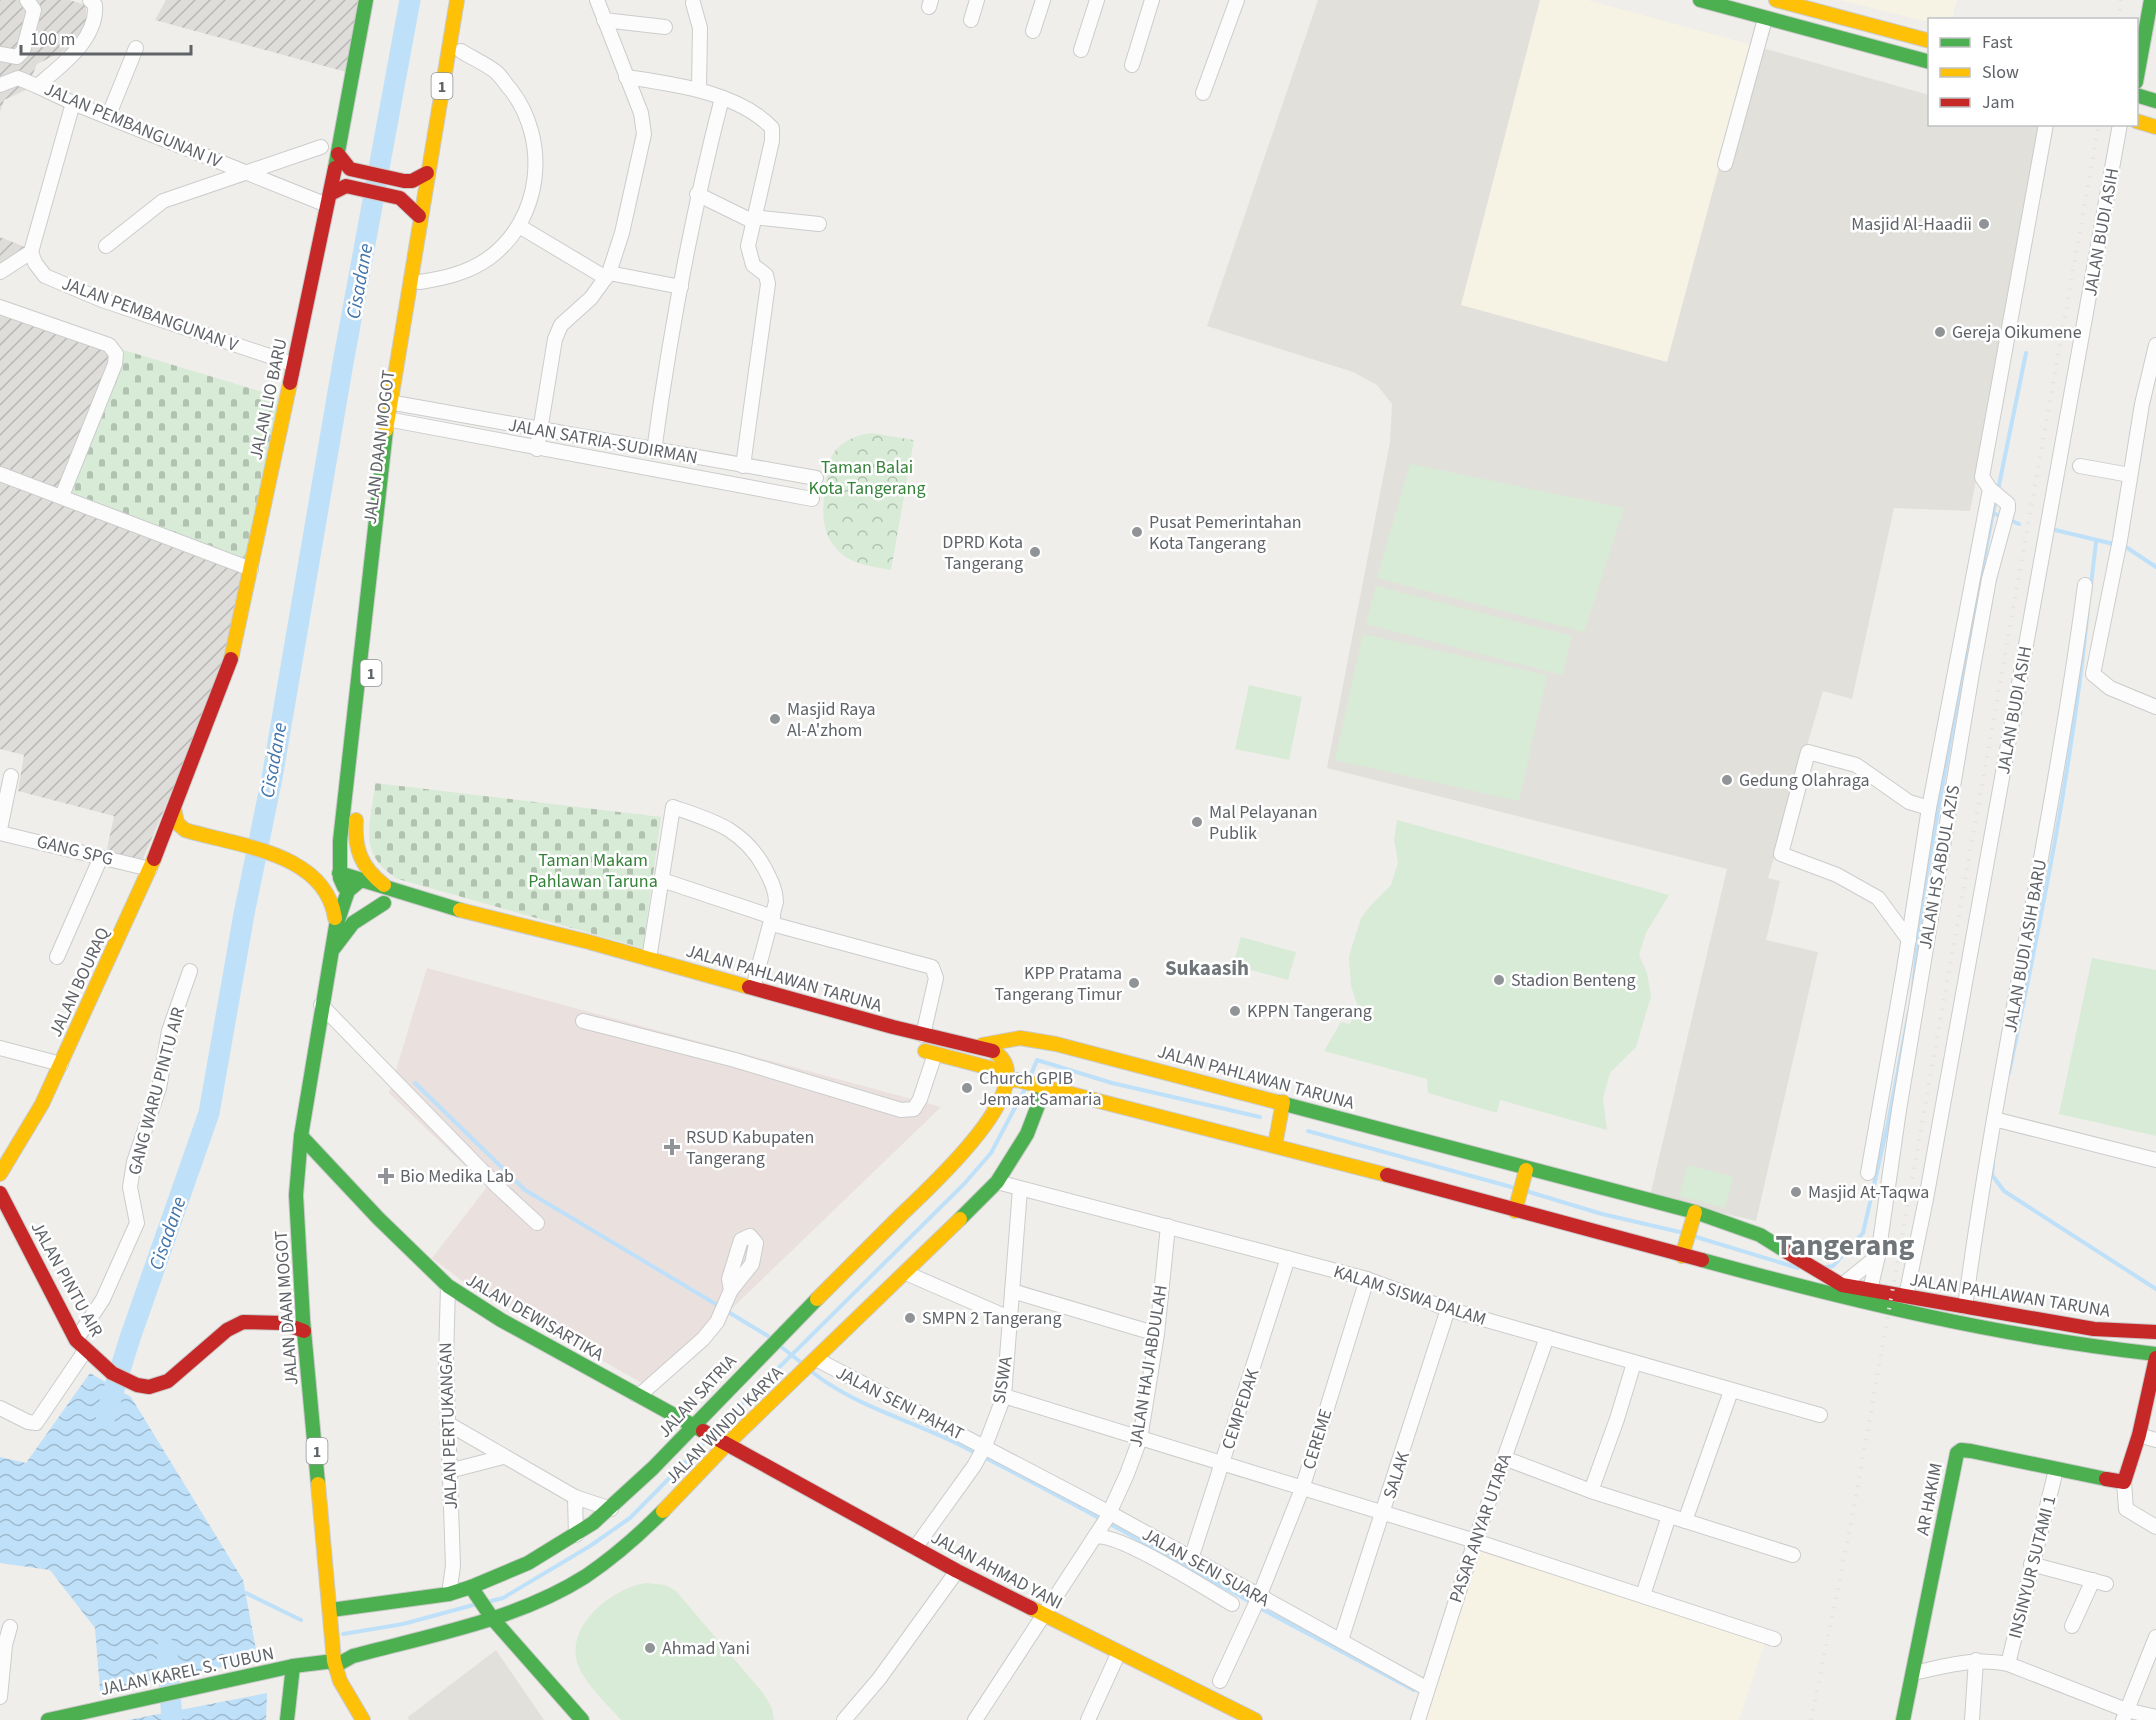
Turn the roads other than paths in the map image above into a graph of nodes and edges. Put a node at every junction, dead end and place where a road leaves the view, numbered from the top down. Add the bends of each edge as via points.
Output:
1 (27, 0) edge
2 (90, 0) edge
3 (366, 0) edge
4 (457, 0) edge
5 (470, 0) edge
6 (597, 0) edge
7 (977, 0) edge
8 (1043, 0) edge
9 (1097, 0) edge
10 (1152, 0) edge
11 (1700, 0) edge
12 (1776, 0) edge
13 (2151, 0) edge
14 (688, 1) edge
15 (1233, 1) edge
16 (1765, 18) junction
17 (604, 20) junction
18 (971, 20) dead end
19 (665, 27) dead end
20 (1034, 31) dead end
21 (1928, 41) edge
22 (136, 48) dead end
23 (1081, 50) dead end
24 (461, 51) junction
25 (0, 54) edge
26 (1928, 62) edge
27 (1132, 65) dead end
28 (2138, 71) edge
29 (626, 77) junction
30 (0, 84) edge
31 (38, 86) junction
32 (699, 89) junction
33 (1203, 93) dead end
34 (2138, 96) edge
35 (722, 98) junction
36 (2138, 99) edge
37 (2156, 101) edge
38 (74, 103) junction
39 (108, 117) junction
40 (2138, 121) edge
41 (2156, 125) edge
42 (2046, 126) edge
43 (2121, 126) edge
44 (321, 147) dead end
45 (338, 154) junction
46 (1725, 164) dead end
47 (245, 172) junction
48 (426, 173) junction
49 (697, 194) junction
50 (329, 200) junction
51 (419, 216) junction
52 (753, 219) junction
53 (819, 224) dead end
54 (519, 226) junction
55 (106, 246) dead end
56 (31, 252) junction
57 (0, 272) edge
58 (607, 275) junction
59 (420, 282) junction
60 (681, 286) junction
61 (0, 308) edge
62 (2156, 345) edge
63 (293, 364) junction
64 (396, 403) junction
65 (393, 421) junction
66 (540, 430) junction
67 (537, 449) junction
68 (654, 451) junction
69 (742, 466) junction
70 (2080, 466) dead end
71 (0, 474) edge
72 (2130, 475) junction
73 (816, 478) dead end
74 (1993, 492) junction
75 (62, 496) junction
76 (812, 499) dead end
77 (1979, 547) junction
78 (1996, 552) junction
79 (251, 569) junction
80 (1981, 577) junction
81 (2085, 585) dead end
82 (1964, 671) junction
83 (2156, 707) edge
84 (11, 776) dead end
85 (176, 803) junction
86 (1929, 808) junction
87 (0, 829) edge
88 (0, 833) edge
89 (340, 841) junction
90 (101, 857) junction
91 (296, 864) junction
92 (150, 869) junction
93 (339, 873) junction
94 (361, 880) junction
95 (662, 880) junction
96 (389, 888) junction
97 (348, 891) junction
98 (384, 903) junction
99 (772, 920) junction
100 (336, 926) junction
101 (506, 936) dead end
102 (1909, 940) junction
103 (529, 942) dead end
104 (331, 952) junction
105 (57, 957) dead end
106 (649, 959) junction
107 (1904, 969) junction
108 (190, 971) dead end
109 (1921, 977) junction
110 (753, 988) junction
111 (321, 1005) junction
112 (583, 1021) dead end
113 (923, 1035) junction
114 (982, 1045) junction
115 (0, 1048) edge
116 (935, 1054) junction
117 (61, 1064) junction
118 (1011, 1080) junction
119 (1041, 1086) junction
120 (1883, 1088) junction
121 (1283, 1102) junction
122 (1899, 1110) junction
123 (1999, 1120) junction
124 (301, 1136) junction
125 (1275, 1145) junction
126 (2156, 1160) edge
127 (2, 1172) edge
128 (1868, 1173) dead end
129 (1525, 1174) junction
130 (997, 1182) junction
131 (1020, 1189) junction
132 (0, 1194) edge
133 (1516, 1207) junction
134 (1694, 1216) junction
135 (537, 1223) dead end
136 (1168, 1227) junction
137 (1683, 1252) junction
138 (1878, 1256) junction
139 (1288, 1258) junction
140 (906, 1273) junction
141 (1367, 1279) junction
142 (1838, 1283) junction
143 (448, 1286) junction
144 (1870, 1290) junction
145 (1012, 1291) junction
146 (1906, 1296) junction
147 (728, 1297) dead end
148 (1965, 1307) junction
149 (1449, 1309) junction
150 (1009, 1318) junction
151 (304, 1331) junction
152 (2156, 1332) edge
153 (1156, 1334) junction
154 (1547, 1337) junction
155 (85, 1349) junction
156 (2156, 1356) edge
157 (815, 1360) junction
158 (1634, 1363) junction
159 (1731, 1391) junction
160 (635, 1394) junction
161 (1004, 1396) junction
162 (0, 1408) edge
163 (1820, 1415) dead end
164 (447, 1423) junction
165 (695, 1427) junction
166 (2139, 1435) junction
167 (1140, 1439) junction
168 (2156, 1440) edge
169 (725, 1444) junction
170 (983, 1449) junction
171 (502, 1457) junction
172 (1504, 1458) junction
173 (1222, 1463) junction
174 (2056, 1470) junction
175 (449, 1472) junction
176 (2124, 1482) junction
177 (1302, 1489) junction
178 (1591, 1491) junction
179 (574, 1497) junction
180 (611, 1509) junction
181 (1384, 1514) junction
182 (1108, 1516) junction
183 (1669, 1516) junction
184 (1685, 1521) junction
185 (2156, 1527) edge
186 (576, 1535) junction
187 (1096, 1535) junction
188 (1475, 1541) junction
189 (915, 1548) junction
190 (1793, 1555) dead end
191 (1191, 1559) junction
192 (2031, 1564) junction
193 (453, 1566) junction
194 (327, 1570) junction
195 (957, 1571) junction
196 (472, 1588) junction
197 (449, 1593) junction
198 (1642, 1595) junction
199 (1257, 1602) junction
200 (1232, 1604) dead end
201 (331, 1610) junction
202 (1045, 1616) junction
203 (491, 1617) junction
204 (2072, 1626) dead end
205 (10, 1627) dead end
206 (2156, 1638) edge
207 (1774, 1639) dead end
208 (1341, 1640) junction
209 (1119, 1652) junction
210 (1977, 1660) junction
211 (317, 1661) junction
212 (334, 1664) junction
213 (2008, 1664) junction
214 (293, 1666) junction
215 (1912, 1674) junction
216 (1220, 1681) dead end
217 (1426, 1688) junction
218 (0, 1697) edge
219 (2124, 1715) edge
220 (2156, 1717) edge
221 (48, 1720) edge
222 (287, 1720) edge
223 (363, 1720) edge
224 (582, 1720) edge
225 (844, 1720) edge
226 (975, 1720) edge
227 (1088, 1720) edge
228 (1256, 1720) edge
229 (1418, 1720) edge
230 (1903, 1720) edge
231 (1972, 1720) edge

1 - 25 street via 34,10 23,51 17,57
2 - 31 street, JALAN PEMBANGUNAN IV via 96,14 85,40
3 - 45 main road, JALAN LIO BARU
4 - 48 main road, JALAN DAAN MOGOT / 1
5 - 24 main road, JALAN DAAN MOGOT / 1
6 - 17 street
7 - 18 street
8 - 20 street
9 - 23 street
10 - 27 street
11 - 16 main road
12 - 21 main road
13 - 28 main road
14 - 32 street via 700,28
15 - 33 street
16 - 26 main road
16 - 46 street
17 - 19 street
17 - 29 street
22 - 39 street
24 - 54 street via 498,73 524,107 536,148 533,192
24 - 59 main road, JALAN DAAN MOGOT / 1
29 - 32 street
29 - 58 street via 641,113 644,134 622,233
30 - 31 street via 18,78
31 - 38 street, JALAN PEMBANGUNAN IV
32 - 35 street
34 - 37 main road
35 - 49 street
35 - 52 street via 764,119 772,128
36 - 41 main road
38 - 39 street, JALAN PEMBANGUNAN IV
38 - 56 street
39 - 47 street, JALAN PEMBANGUNAN IV
40 - 41 main road
42 - 74 street via 1982,477
43 - 146 street, JALAN BUDI ASIH
44 - 47 street
45 - 48 main road via 350,169 404,181
45 - 50 main road, JALAN LIO BARU
47 - 50 street, JALAN PEMBANGUNAN IV
47 - 55 street via 163,201
48 - 51 main road, JALAN DAAN MOGOT / 1
49 - 52 street
49 - 60 street
50 - 51 main road via 346,186 400,198
50 - 63 main road, JALAN LIO BARU
51 - 64 main road, JALAN DAAN MOGOT / 1
52 - 53 street
52 - 69 street via 748,246 753,265 766,275 768,284
54 - 58 street
54 - 59 street via 489,258 457,275
56 - 57 street
56 - 63 street, JALAN PEMBANGUNAN V via 45,276 102,300
58 - 60 street
58 - 66 street via 591,298 561,325 555,339
59 - 64 main road, JALAN DAAN MOGOT / 1
60 - 68 street
61 - 75 street via 109,345 116,354
62 - 72 street
63 - 79 main road, JALAN LIO BARU
64 - 65 main road, JALAN DAAN MOGOT / 1
64 - 66 street, JALAN SATRIA-SUDIRMAN
65 - 67 street, JALAN SATRIA-SUDIRMAN
65 - 89 main road, JALAN DAAN MOGOT / 1
65 - 96 main road, JALAN DAAN MOGOT / 1 via 355,845 361,863
66 - 67 street
66 - 68 street, JALAN SATRIA-SUDIRMAN
67 - 76 street, JALAN SATRIA-SUDIRMAN
68 - 69 street, JALAN SATRIA-SUDIRMAN
69 - 73 street, JALAN SATRIA-SUDIRMAN
70 - 72 street
71 - 75 street
72 - 83 street via 2093,674 2110,688
74 - 77 street
74 - 78 street via 2008,504 2004,533
75 - 79 street
77 - 78 street
77 - 80 street
78 - 80 street
79 - 85 main road, JALAN LIO BARU via 232,656
80 - 82 street
81 - 123 street, JALAN BUDI ASIH BARU
82 - 86 street
82 - 109 street, JALAN HS ABDUL AZIS
84 - 87 street
85 - 91 main road via 180,827
85 - 92 main road, JALAN BOURAQ
86 - 102 street
86 - 102 street via 1909,802 1856,765 1808,752 1781,854 1837,875 1878,898
88 - 90 street, GANG SPG
89 - 91 main road via 321,860
89 - 93 main road, JALAN DAAN MOGOT / 1
90 - 92 street, GANG SPG
90 - 105 street
91 - 100 main road via 322,883 329,894
92 - 117 main road, JALAN BOURAQ
93 - 94 main road, JALAN PAHLAWAN TARUNA
93 - 97 main road, JALAN DAAN MOGOT / 1
94 - 96 main road, JALAN PAHLAWAN TARUNA
94 - 97 main road
95 - 99 street
95 - 99 street via 673,807 724,826 751,847 774,888
95 - 106 street
96 - 106 main road, JALAN PAHLAWAN TARUNA
97 - 98 main road
97 - 100 main road, JALAN DAAN MOGOT / 1
98 - 101 main road
98 - 104 main road via 353,923
99 - 110 street
99 - 113 street via 932,967 936,978
100 - 104 main road, JALAN DAAN MOGOT / 1
102 - 107 street
103 - 116 main road, JALAN PAHLAWAN TARUNA
104 - 111 main road, JALAN DAAN MOGOT / 1
106 - 110 main road, JALAN PAHLAWAN TARUNA
107 - 109 street
107 - 120 street
108 - 155 street, GANG WARU PINTU AIR via 169,1031 159,1088 134,1162 130,1187 137,1223
109 - 122 street, JALAN HS ABDUL AZIS
110 - 113 main road, JALAN PAHLAWAN TARUNA
111 - 124 main road, JALAN DAAN MOGOT / 1
111 - 135 street
112 - 116 street via 735,1060 901,1110 914,1108 920,1099
113 - 114 main road, JALAN PAHLAWAN TARUNA
114 - 118 main road via 999,1054
114 - 121 main road, JALAN PAHLAWAN TARUNA via 1020,1038 1056,1044
115 - 117 street
116 - 118 main road, JALAN PAHLAWAN TARUNA via 994,1069
117 - 127 main road, JALAN BOURAQ
118 - 119 main road, JALAN PAHLAWAN TARUNA
118 - 165 main road, JALAN SATRIA via 972,1144 768,1347
119 - 125 main road, JALAN PAHLAWAN TARUNA
119 - 130 main road, JALAN WINDU KARYA via 1027,1134
120 - 122 street
120 - 128 street
121 - 125 main road
121 - 129 main road, JALAN PAHLAWAN TARUNA
122 - 138 street, JALAN HS ABDUL AZIS
123 - 126 street
123 - 148 street, JALAN BUDI ASIH BARU
124 - 143 main road, JALAN DEWISARTIKA
124 - 151 main road, JALAN DAAN MOGOT / 1 via 296,1195
125 - 133 main road, JALAN PAHLAWAN TARUNA
127 - 132 main road
129 - 133 main road
129 - 134 main road, JALAN PAHLAWAN TARUNA
130 - 131 street, KALAM SISWA DALAM
130 - 140 main road, JALAN WINDU KARYA
131 - 136 street, KALAM SISWA DALAM
131 - 145 street, SISWA
132 - 155 main road, JALAN PINTU AIR
133 - 137 main road, JALAN PAHLAWAN TARUNA
134 - 137 main road
134 - 142 main road, JALAN PAHLAWAN TARUNA via 1749,1230
136 - 139 street, KALAM SISWA DALAM
136 - 153 street, JALAN HAJI ABDULAH
137 - 156 main road, JALAN PAHLAWAN TARUNA via 1861,1303 2073,1345
138 - 142 street
138 - 144 street, JALAN HS ABDUL AZIS
139 - 141 street, KALAM SISWA DALAM
139 - 173 street, CEMPEDAK
140 - 150 street
140 - 157 main road, JALAN WINDU KARYA
141 - 149 street, KALAM SISWA DALAM
141 - 177 street, CEREME
142 - 144 main road, JALAN PAHLAWAN TARUNA
143 - 160 main road, JALAN DEWISARTIKA
143 - 164 street, JALAN PERTUKANGAN
144 - 146 main road, JALAN PAHLAWAN TARUNA
145 - 150 street, SISWA
145 - 153 street
146 - 148 main road, JALAN PAHLAWAN TARUNA
147 - 160 street via 704,1339 642,1393
148 - 152 main road, JALAN PAHLAWAN TARUNA via 2094,1329
149 - 154 street, KALAM SISWA DALAM
149 - 181 street, SALAK
150 - 161 street, SISWA
151 - 155 main road, JALAN PINTU AIR via 282,1323 243,1322 227,1330 168,1381 148,1387 112,1373
151 - 194 main road, JALAN DAAN MOGOT / 1
153 - 167 street, JALAN HAJI ABDULAH
154 - 158 street, KALAM SISWA DALAM
154 - 172 street, PASAR ANYAR UTARA
155 - 162 street, GANG WARU PINTU AIR via 36,1423
156 - 166 main road
157 - 169 main road, JALAN WINDU KARYA
157 - 170 street, JALAN SENI PAHAT
158 - 159 street, KALAM SISWA DALAM
158 - 178 street
159 - 163 street, KALAM SISWA DALAM
159 - 184 street
160 - 165 main road, JALAN DEWISARTIKA
161 - 167 street
161 - 170 street, SISWA
164 - 171 street
164 - 175 street, JALAN PERTUKANGAN
165 - 169 main road, JALAN DEWISARTIKA
165 - 180 main road, JALAN SATRIA
166 - 168 street
166 - 176 main road
167 - 173 street
167 - 182 street, JALAN HAJI ABDULAH
169 - 189 main road, JALAN AHMAD YANI
169 - 203 main road, JALAN WINDU KARYA via 647,1527 607,1561 562,1589
170 - 182 street, JALAN SENI SUARA
170 - 189 street, SISWA
171 - 175 street
171 - 179 street
172 - 178 street
172 - 188 street, PASAR ANYAR UTARA
173 - 177 street
173 - 191 street, CEMPEDAK
174 - 176 main road, AR HAKIM
174 - 192 street, INSINYUR SUTAMI 1
174 - 215 main road, AR HAKIM via 1971,1451 1957,1453
175 - 193 street, JALAN PERTUKANGAN
176 - 185 street via 2126,1509
177 - 181 street
177 - 199 street, CEREME
178 - 183 street
179 - 180 street
179 - 186 street
180 - 186 main road, JALAN SATRIA
181 - 188 street
181 - 208 street, SALAK
182 - 187 street, JALAN HAJI ABDULAH
182 - 191 street, JALAN SENI SUARA
183 - 184 street
183 - 198 street
184 - 190 street
186 - 196 main road, JALAN SATRIA via 520,1567
187 - 200 street via 1126,1544
187 - 202 street, JALAN HAJI ABDULAH
188 - 198 street
188 - 217 street, PASAR ANYAR UTARA
189 - 195 main road, JALAN AHMAD YANI
191 - 199 street, JALAN SENI SUARA
192 - 204 street via 2100,1582
192 - 213 street, INSINYUR SUTAMI 1
193 - 196 street
193 - 197 street, JALAN PERTUKANGAN
194 - 201 main road, JALAN DAAN MOGOT / 1
194 - 211 main road via 321,1592
195 - 202 main road, JALAN AHMAD YANI
195 - 225 street via 879,1679
196 - 197 main road, JALAN SATRIA
196 - 203 main road
197 - 201 main road, JALAN SATRIA
198 - 207 street
199 - 208 street, JALAN SENI SUARA
199 - 216 street, CEREME
201 - 212 main road, JALAN DAAN MOGOT / 1
202 - 209 main road, JALAN AHMAD YANI
202 - 226 street, JALAN HAJI ABDULAH
203 - 212 main road, JALAN WINDU KARYA
203 - 224 main road
205 - 218 street
206 - 219 street
208 - 217 street, JALAN SENI SUARA
209 - 227 street
209 - 228 main road, JALAN AHMAD YANI
210 - 213 street
210 - 215 street
210 - 231 street
211 - 212 main road, JALAN KAREL S. TUBUN
211 - 214 main road, JALAN KAREL S. TUBUN
212 - 223 main road, JALAN DAAN MOGOT / 1
213 - 219 street
214 - 221 main road, JALAN KAREL S. TUBUN
214 - 222 main road
215 - 230 main road, AR HAKIM
217 - 229 street, PASAR ANYAR UTARA
219 - 220 street

